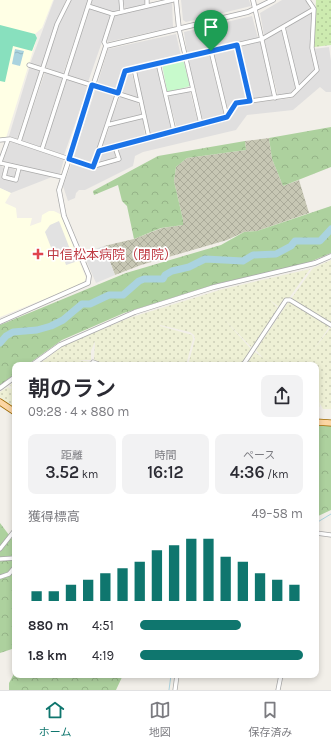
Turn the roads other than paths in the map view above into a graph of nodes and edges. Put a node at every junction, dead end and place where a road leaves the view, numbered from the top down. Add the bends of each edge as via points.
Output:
1 (68, 0) edge
2 (90, 0) edge
3 (121, 0) edge
4 (147, 0) edge
5 (173, 0) edge
6 (176, 0) edge
7 (253, 0) edge
8 (273, 0) edge
9 (308, 0) edge
10 (88, 6) junction
11 (147, 6) junction
12 (255, 9) junction
13 (314, 9) junction
14 (122, 12) junction
15 (113, 14) junction
16 (283, 27) junction
17 (179, 29) junction
18 (262, 39) junction
19 (237, 45) junction
20 (106, 46) junction
21 (211, 51) junction
22 (185, 57) junction
23 (158, 63) junction
24 (29, 65) dead end
25 (43, 69) junction
26 (134, 69) junction
27 (65, 77) junction
28 (92, 85) junction
29 (298, 88) junction
30 (193, 89) junction
31 (118, 93) junction
32 (166, 94) junction
33 (275, 98) junction
34 (141, 101) junction
35 (250, 101) junction
36 (144, 116) junction
37 (227, 117) junction
38 (201, 124) junction
39 (107, 125) junction
40 (174, 131) junction
41 (149, 138) junction
42 (1, 140) edge
43 (8, 140) junction
44 (19, 142) junction
45 (115, 146) junction
46 (42, 149) junction
47 (99, 151) junction
48 (69, 159) junction
49 (0, 163) edge
50 (7, 165) junction
51 (94, 166) junction
52 (19, 168) junction
53 (62, 177) junction
54 (331, 256) edge
55 (0, 322) edge
56 (331, 325) edge
57 (36, 362) edge
58 (245, 362) edge
59 (12, 379) edge
60 (0, 388) edge
61 (0, 402) edge
62 (12, 410) edge
63 (319, 422) edge
64 (331, 423) edge
65 (319, 533) edge
66 (12, 534) edge
67 (331, 535) edge
68 (0, 549) edge
69 (12, 558) edge
70 (0, 559) edge
71 (12, 570) edge
72 (0, 577) edge
73 (177, 678) edge
74 (280, 678) edge
75 (175, 690) edge
76 (278, 690) edge

1 - 25 street via 57,24
2 - 10 street
3 - 14 street
4 - 11 street
5 - 11 street
6 - 17 street
7 - 12 street
8 - 12 street
9 - 13 street
10 - 15 street
10 - 27 street
11 - 14 street
12 - 17 street
12 - 18 street
13 - 16 street
13 - 29 street via 312,48 317,70
14 - 15 street
15 - 20 street via 104,42
16 - 18 street
16 - 29 street
17 - 20 street
17 - 22 street
18 - 19 street
18 - 33 street
19 - 21 street
19 - 35 street
20 - 28 street
21 - 22 street
21 - 37 street
22 - 23 street
22 - 30 street
23 - 26 street
23 - 32 street
24 - 25 street
25 - 27 street
25 - 44 street
26 - 31 street via 125,71
26 - 34 street
27 - 28 street
27 - 46 street
28 - 31 street
28 - 48 street
29 - 33 street via 292,95
30 - 32 street
30 - 38 street
31 - 34 street
31 - 39 street
32 - 40 street
33 - 35 street
34 - 36 street
35 - 37 street via 236,103
36 - 39 street
36 - 41 street
37 - 38 street
38 - 40 street
39 - 47 street
40 - 41 street
41 - 45 street
42 - 43 street
43 - 44 street
43 - 49 street
44 - 46 street
45 - 47 street
45 - 51 street via 119,159
46 - 48 street
47 - 51 street
48 - 51 street
48 - 53 street
49 - 50 street
50 - 52 street
50 - 52 street via 4,177 16,180
52 - 53 street
53 - 55 street via 59,190 64,216 89,276 88,283
54 - 57 street via 306,266 214,287 135,312 60,345
56 - 58 street via 286,300
59 - 60 street
61 - 62 main road
63 - 64 main road
65 - 67 street
66 - 68 street
69 - 70 street
71 - 72 street
73 - 75 street
74 - 76 street

